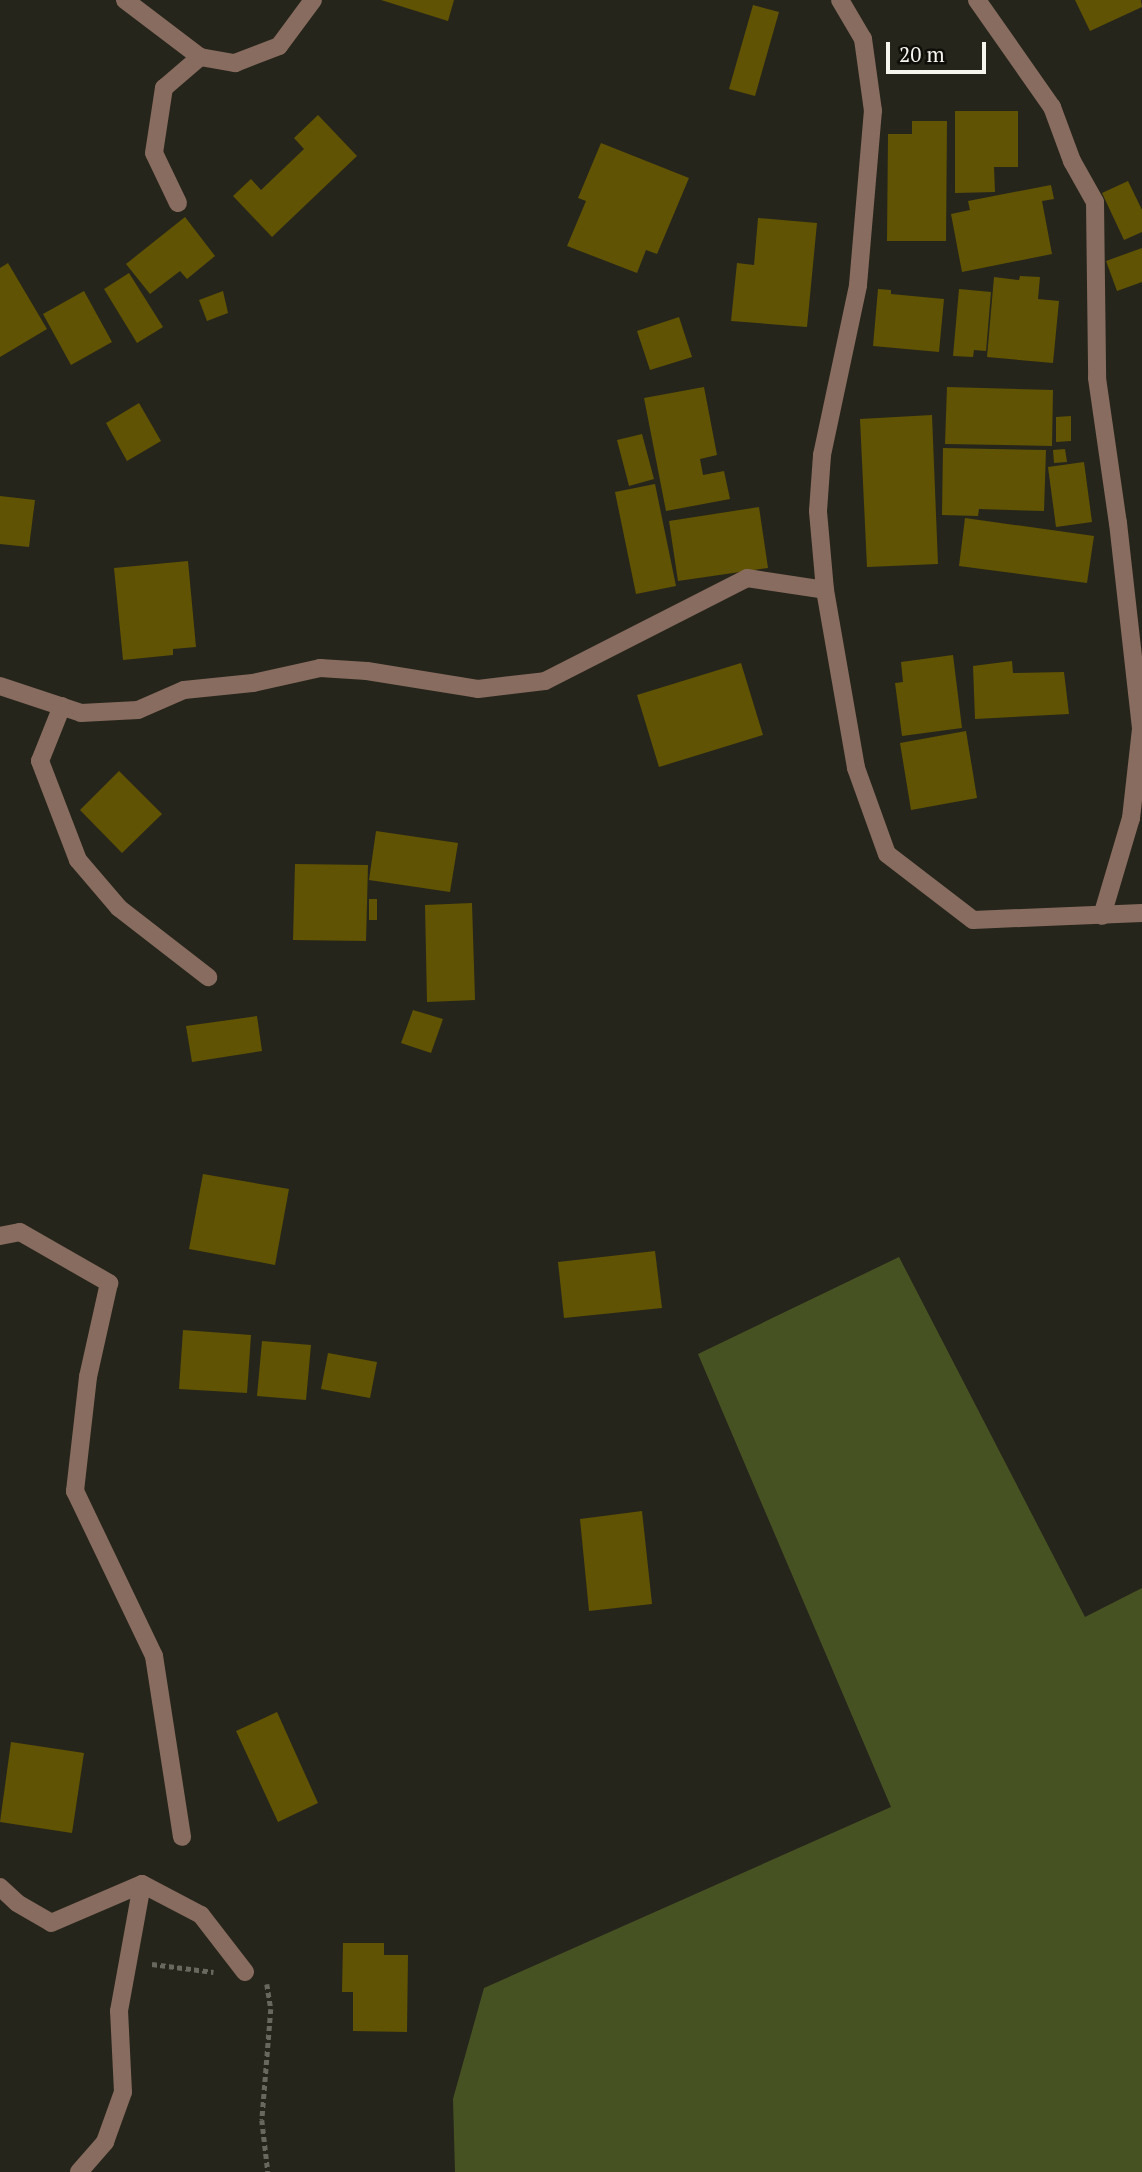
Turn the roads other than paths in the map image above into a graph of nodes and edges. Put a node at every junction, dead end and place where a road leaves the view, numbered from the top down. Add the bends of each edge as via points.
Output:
1 (125, 0) edge
2 (313, 0) edge
3 (840, 0) edge
4 (977, 0) edge
5 (200, 57) junction
6 (178, 203) dead end
7 (825, 590) junction
8 (0, 686) edge
9 (62, 706) junction
10 (1142, 913) edge
11 (1102, 916) junction
12 (208, 977) dead end
13 (0, 1236) edge
14 (182, 1838) dead end
15 (142, 1884) junction
16 (0, 1887) edge
17 (245, 1972) road end
18 (79, 2172) edge

1 - 5 street
2 - 5 street via 279,46 235,63
3 - 7 street via 863,40 873,111 858,285 822,456 818,511
4 - 11 street via 1052,107 1072,161 1095,202 1097,378 1141,729 1131,818
5 - 6 street via 164,88 154,153
7 - 9 street via 747,578 545,681 478,689 320,668 253,683 184,690 138,710 81,713
7 - 11 street via 856,768 887,854 973,920
8 - 9 street
9 - 12 street via 40,761 78,860 120,908
10 - 11 street
13 - 14 street via 20,1232 109,1283 88,1377 75,1490 154,1656
15 - 16 street via 51,1923
15 - 17 street via 201,1915
15 - 18 street via 119,2011 123,2092 105,2141

